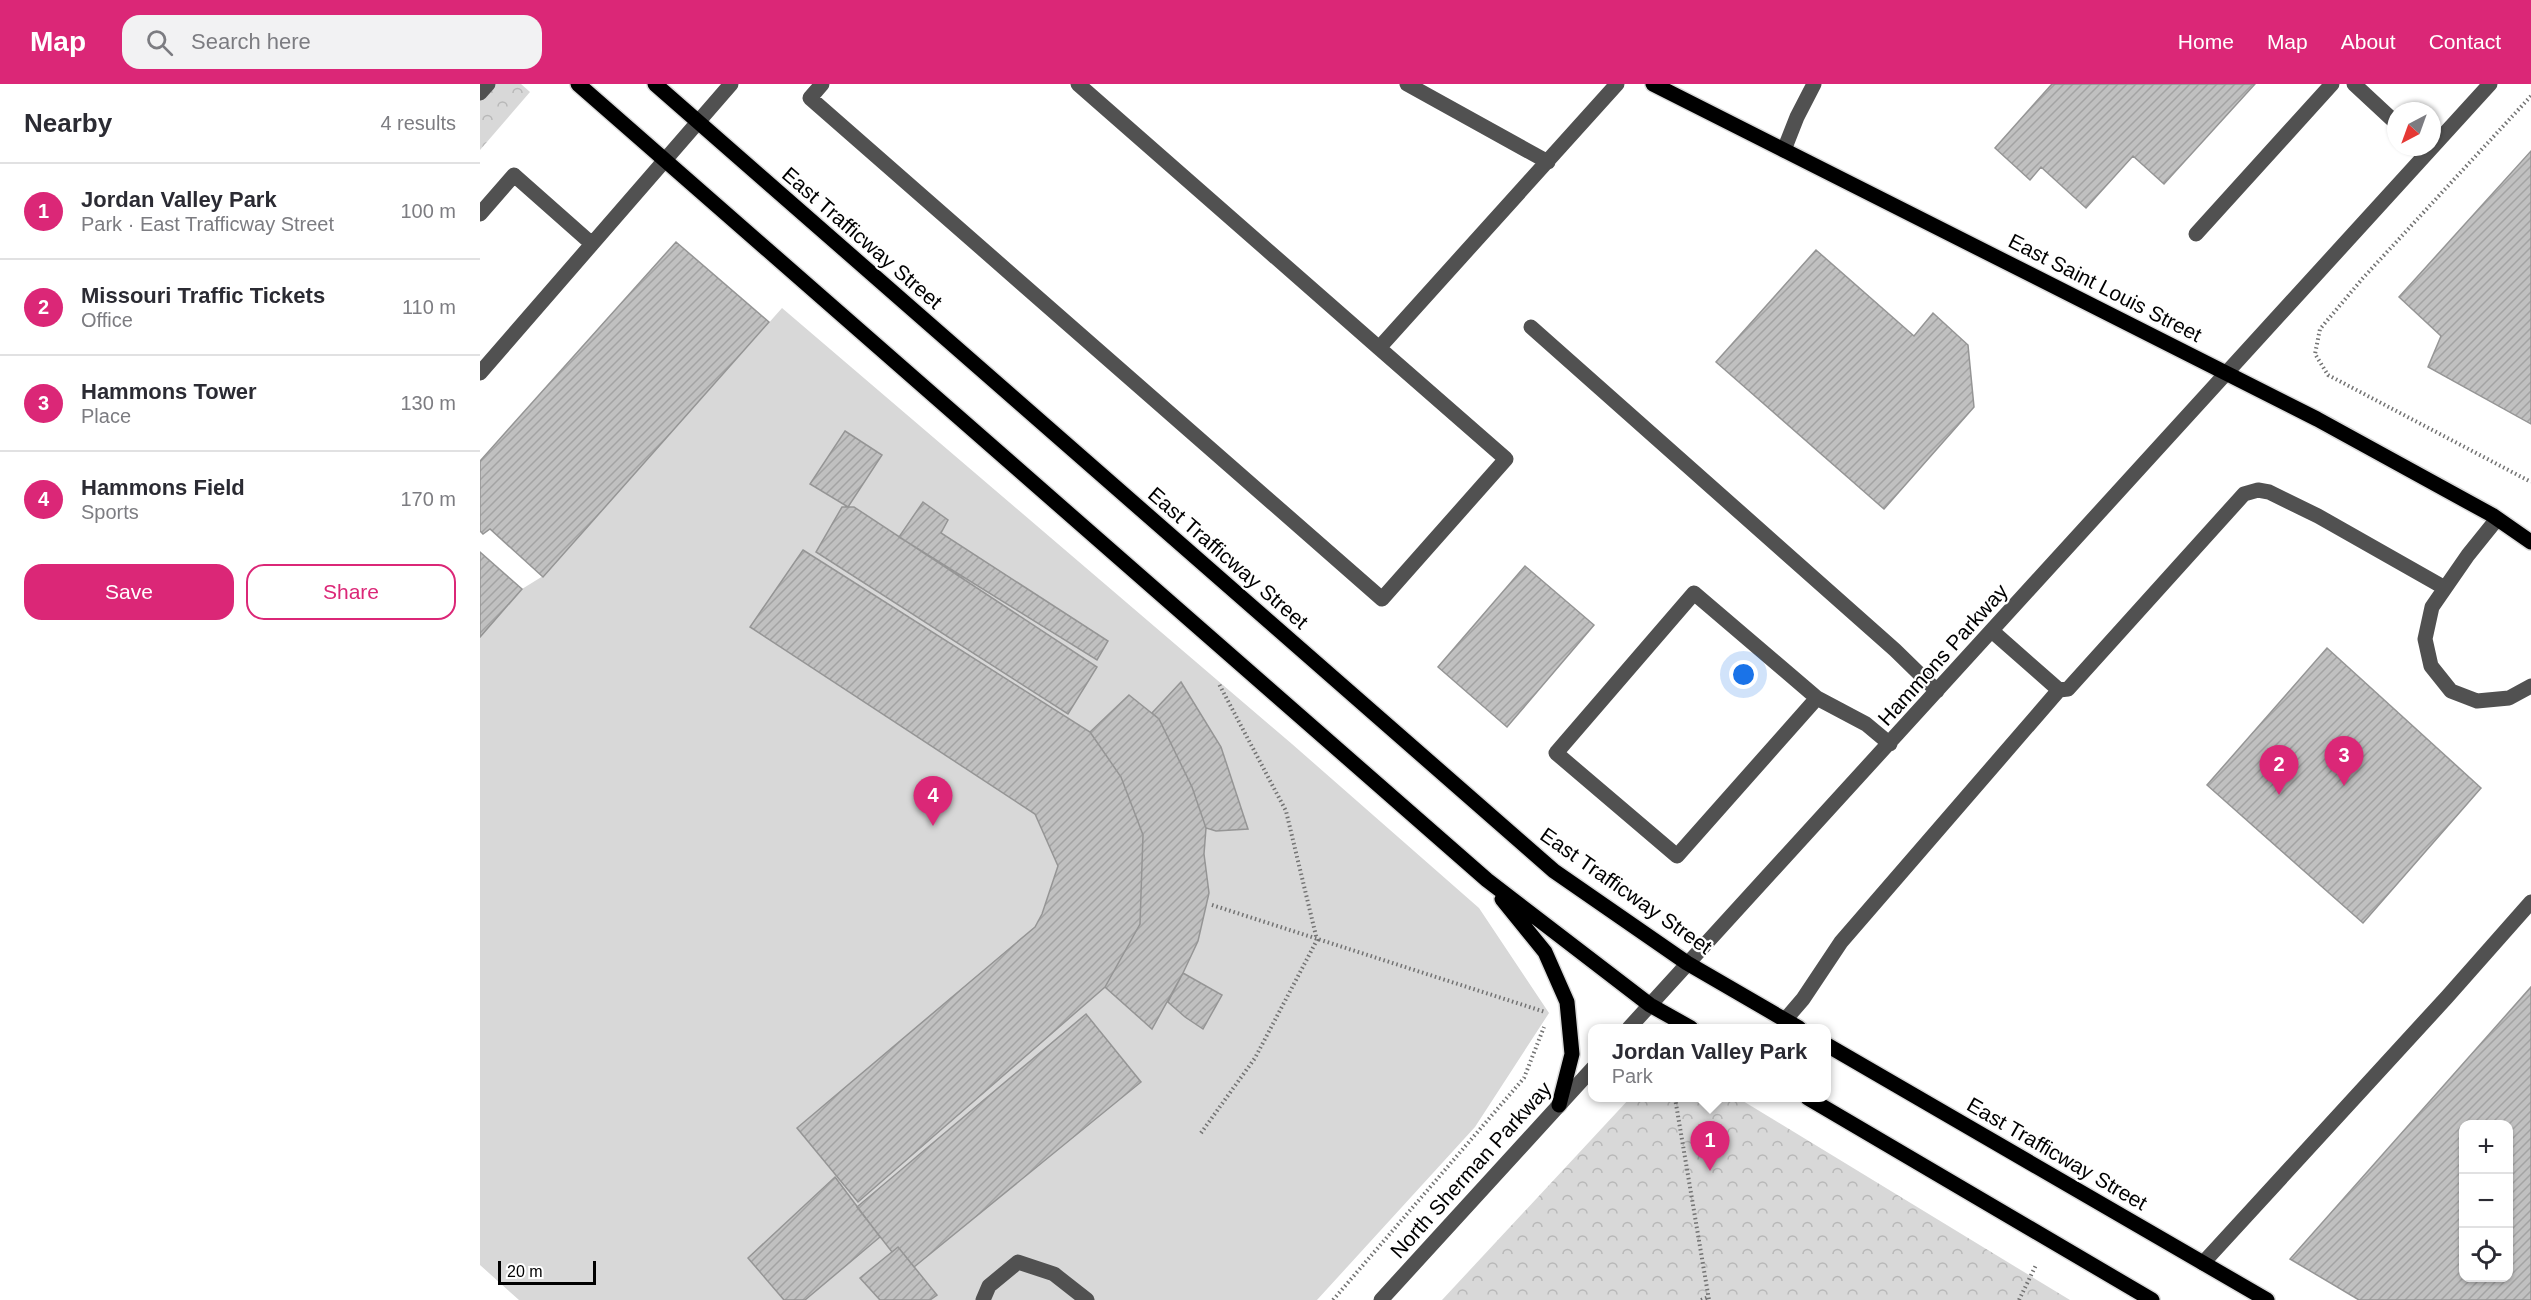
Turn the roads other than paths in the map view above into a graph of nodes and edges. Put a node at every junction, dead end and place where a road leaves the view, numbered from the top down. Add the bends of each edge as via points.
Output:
1 (488, 84) edge
2 (578, 84) edge
3 (655, 84) edge
4 (731, 84) edge
5 (822, 84) edge
6 (1078, 84) edge
7 (1407, 84) edge
8 (1617, 84) edge
9 (1653, 84) edge
10 (1814, 84) edge
11 (2332, 84) edge
12 (2354, 84) edge
13 (2490, 84) edge
14 (480, 93) edge
15 (2387, 115) edge
16 (699, 122) junction
17 (2441, 135) edge
18 (1784, 150) junction
19 (2421, 156) edge
20 (664, 161) junction
21 (1548, 162) junction
22 (480, 214) edge
23 (2196, 234) dead end
24 (592, 244) junction
25 (1531, 327) dead end
26 (1379, 348) junction
27 (480, 373) edge
28 (2229, 373) junction
29 (2497, 519) junction
30 (2531, 542) edge
31 (2445, 588) junction
32 (1992, 631) junction
33 (2531, 686) edge
34 (2059, 690) junction
35 (1937, 691) junction
36 (1817, 698) junction
37 (1890, 744) junction
38 (1486, 880) junction
39 (2531, 902) edge
40 (1687, 963) junction
41 (1650, 1005) junction
42 (1785, 1020) junction
43 (1633, 1024) edge
44 (1682, 1024) edge
45 (1791, 1024) edge
46 (1831, 1047) edge
47 (1588, 1073) edge
48 (1815, 1102) edge
49 (1559, 1105) junction
50 (2203, 1263) junction
51 (983, 1300) edge
52 (1087, 1300) edge
53 (1381, 1300) edge
54 (2152, 1300) edge
55 (2267, 1300) edge

1 - 14 street
2 - 20 main road
3 - 16 main road, East Trafficway Street
4 - 16 street
5 - 26 street via 810,98 1382,598 1506,459
6 - 26 street
7 - 21 street
8 - 21 street
9 - 18 main road, East Saint Louis Street
10 - 18 street
11 - 23 street
12 - 15 street
13 - 17 street, Hammons Parkway
16 - 20 street
16 - 40 main road, East Trafficway Street via 1554,871
18 - 28 main road, East Saint Louis Street
19 - 28 street, Hammons Parkway
20 - 24 street
20 - 38 main road
21 - 26 street
22 - 24 street via 514,175
24 - 27 street
25 - 35 street
28 - 29 main road, East Saint Louis Street
28 - 32 street, Hammons Parkway
29 - 30 main road, East Saint Louis Street
29 - 31 street
31 - 33 street via 2432,607 2425,639 2431,666 2451,691 2477,701 2509,698
31 - 34 street via 2318,516 2258,490 2244,494 2075,683
32 - 34 street
32 - 35 street, Hammons Parkway
34 - 42 street via 1841,942
35 - 37 street, Hammons Parkway
36 - 36 street via 1694,594 1556,753 1677,856
36 - 37 street via 1866,724
37 - 40 street, Hammons Parkway
38 - 41 main road
38 - 49 main road via 1545,952 1568,1002 1572,1054
39 - 50 street
40 - 41 street
40 - 42 main road, East Trafficway Street
41 - 43 street
41 - 44 main road
42 - 45 main road, East Trafficway Street
46 - 50 main road, East Trafficway Street
47 - 49 street, North Sherman Parkway
48 - 54 main road
49 - 53 street, North Sherman Parkway
50 - 55 main road, East Trafficway Street
51 - 52 street via 988,1286 1018,1262 1054,1274

